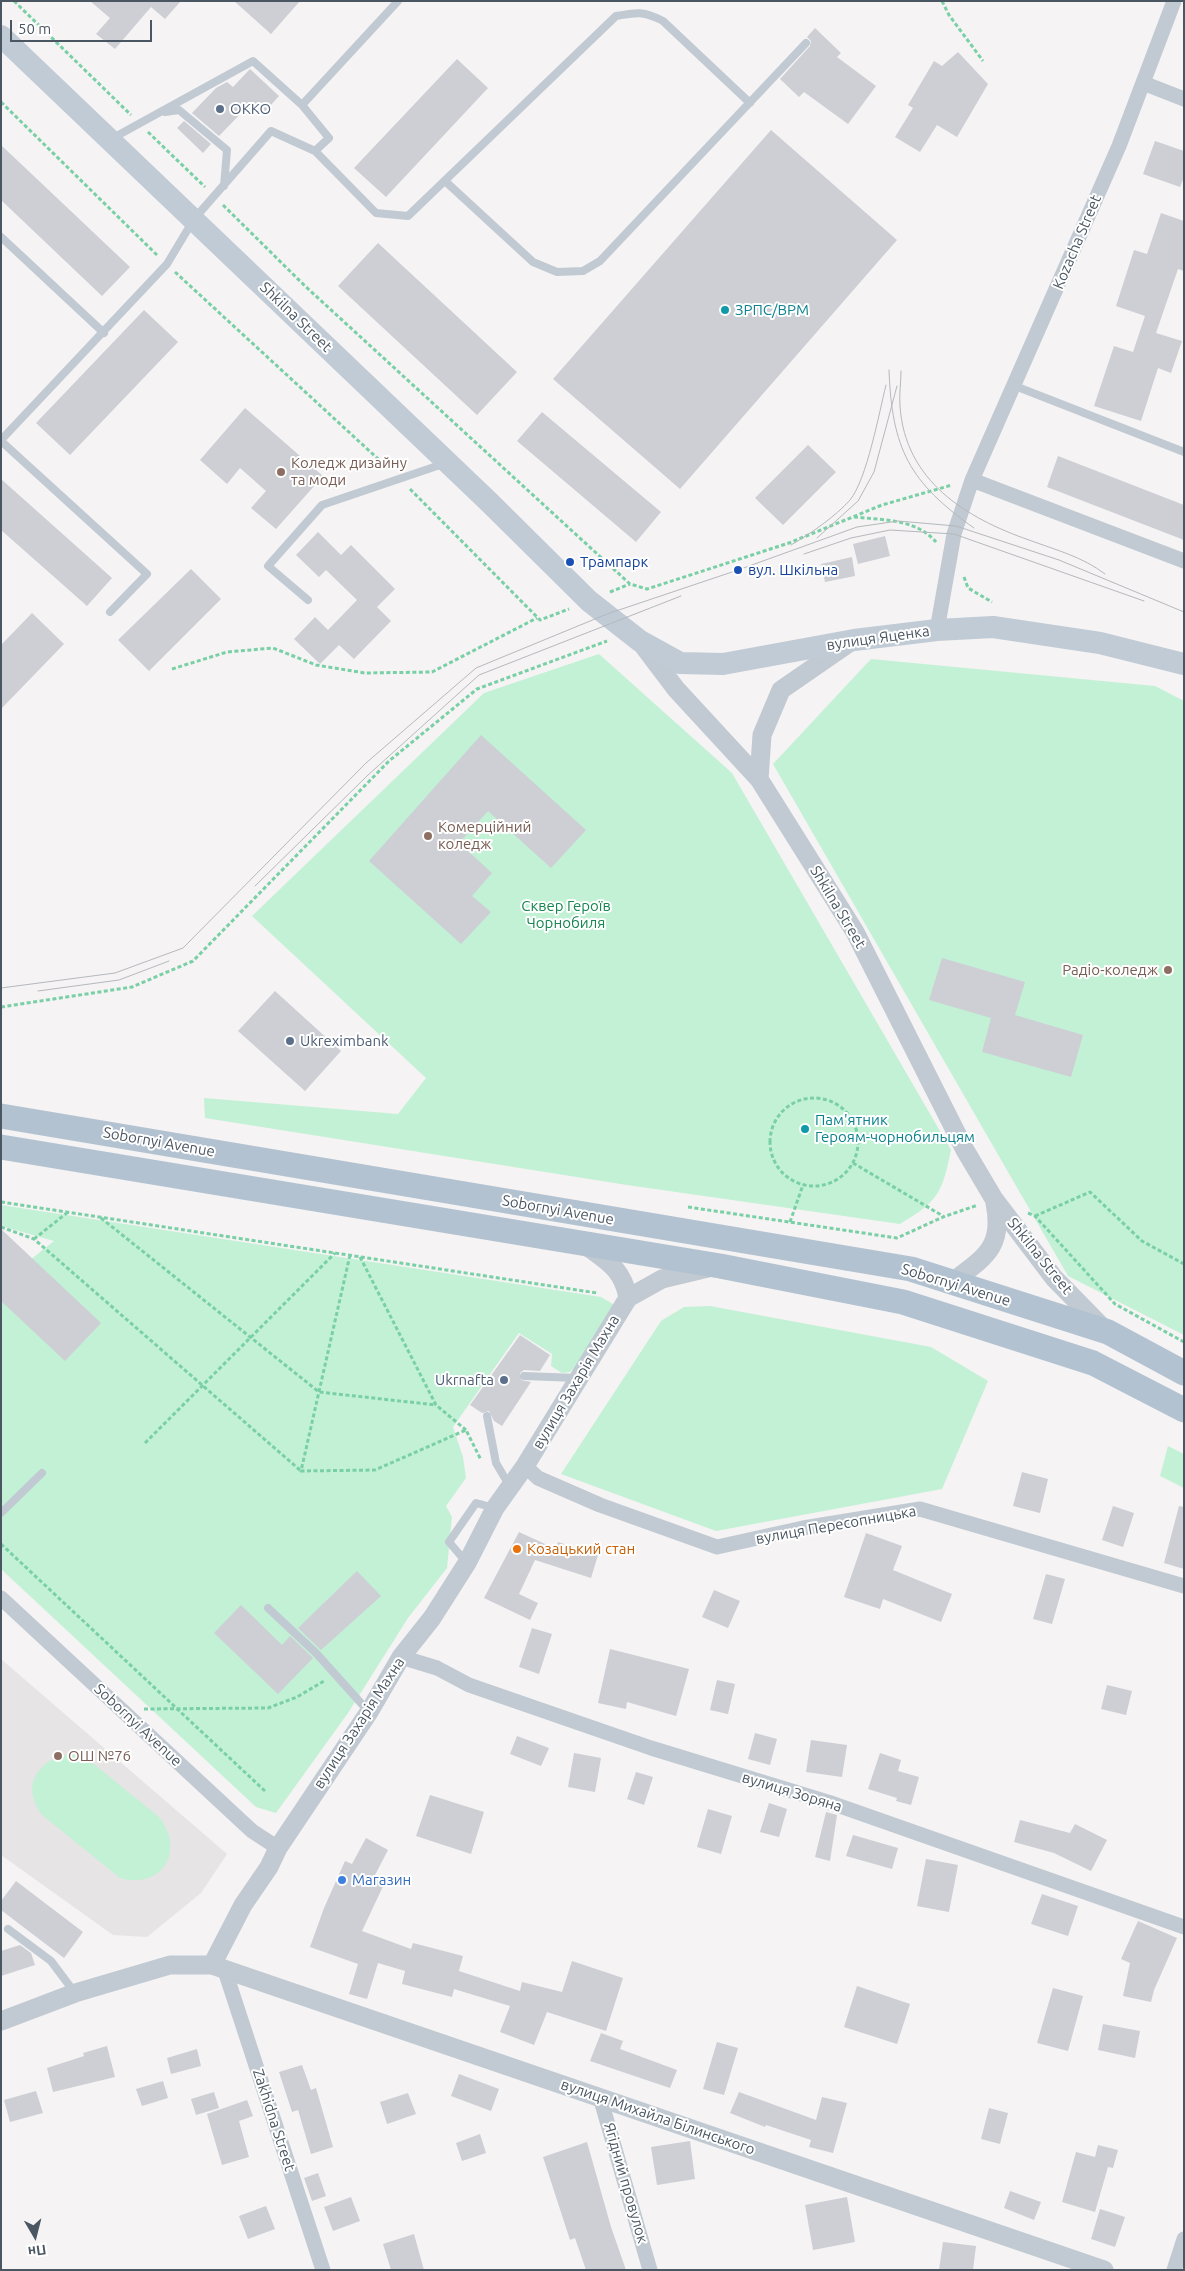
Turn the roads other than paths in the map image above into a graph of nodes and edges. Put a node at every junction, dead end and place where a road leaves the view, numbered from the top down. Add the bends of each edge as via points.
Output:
1 (398, 1) edge
2 (1174, 1) edge
3 (1, 36) edge
4 (806, 43) dead end
5 (1143, 83) junction
6 (1184, 99) edge
7 (750, 103) junction
8 (302, 105) junction
9 (161, 112) junction
10 (110, 140) junction
11 (314, 151) junction
12 (445, 181) junction
13 (224, 186) junction
14 (194, 219) junction
15 (1, 236) edge
16 (104, 333) junction
17 (1015, 386) junction
18 (1, 441) edge
19 (1184, 452) edge
20 (448, 462) junction
21 (972, 480) junction
22 (1184, 562) edge
23 (308, 600) dead end
24 (589, 601) joint
25 (110, 612) dead end
26 (937, 630) junction
27 (634, 637) junction
28 (854, 640) junction
29 (1184, 664) edge
30 (759, 779) junction
31 (1, 1116) edge
32 (1, 1147) edge
33 (994, 1199) junction
34 (585, 1245) junction
35 (720, 1266) junction
36 (952, 1282) junction
37 (628, 1298) junction
38 (1108, 1332) junction
39 (1184, 1373) edge
40 (524, 1376) dead end
41 (578, 1378) junction
42 (1184, 1410) edge
43 (487, 1416) dead end
44 (525, 1466) junction
45 (42, 1473) dead end
46 (511, 1487) junction
47 (496, 1508) junction
48 (1, 1513) edge
49 (467, 1563) junction
50 (1184, 1586) edge
51 (1, 1598) edge
52 (268, 1608) dead end
53 (401, 1657) junction
54 (369, 1712) junction
55 (278, 1848) junction
56 (1184, 1926) edge
57 (8, 1929) dead end
58 (218, 1968) junction
59 (75, 1993) junction
60 (1, 2020) edge
61 (600, 2097) junction
62 (1184, 2239) edge
63 (323, 2270) edge
64 (650, 2270) edge
65 (1104, 2270) edge
66 (1174, 2270) edge

1 - 8 lane
2 - 5 street, Kozacha Street
3 - 10 main road, Shkilna Street
4 - 7 lane
5 - 6 street
5 - 17 street, Kozacha Street
7 - 12 lane via 663,21 648,13 616,16
7 - 12 lane via 600,261 583,271 557,272 533,262
8 - 9 lane via 253,61
8 - 11 lane via 329,138
9 - 10 lane
9 - 13 lane via 179,110 227,150
10 - 14 main road, Shkilna Street
11 - 12 lane via 376,213 408,216
11 - 13 lane via 271,131
13 - 14 lane
14 - 16 lane via 166,264
14 - 20 main road, Shkilna Street
15 - 16 lane
16 - 18 lane
17 - 19 lane
17 - 21 street, Kozacha Street
18 - 25 lane via 147,574
20 - 23 lane via 322,506 268,566
20 - 24 main road, Shkilna Street
21 - 22 street
21 - 26 street, Kozacha Street via 956,526
24 - 27 main road, вулиця Яценка
26 - 28 main road, вулиця Яценка
26 - 29 main road, вулиця Яценка via 993,627 1046,634 1100,643
27 - 28 main road, вулиця Яценка via 680,663 722,664
27 - 30 street, Shkilna Street via 676,689
28 - 30 street via 782,690 762,735
30 - 33 street, Shkilna Street via 855,932 965,1150
31 - 36 main road, Sobornyi Avenue via 911,1269
32 - 34 main road, Sobornyi Avenue
33 - 36 street, Shkilna Street via 999,1224 993,1245 979,1262
33 - 38 street, Shkilna Street via 1054,1278
34 - 35 main road, Sobornyi Avenue
34 - 37 street via 612,1265 623,1278
35 - 37 street via 662,1279
35 - 42 main road, Sobornyi Avenue via 903,1302 1093,1363
36 - 38 main road, Sobornyi Avenue
37 - 41 street, вулиця Захарія Махна
38 - 39 main road, Sobornyi Avenue
40 - 41 lane
41 - 44 street, вулиця Захарія Махна
43 - 46 lane via 496,1463
44 - 46 street, вулиця Захарія Махна
44 - 50 street, вулиця Пересопницька via 538,1478 600,1505 716,1547 803,1528 920,1509
45 - 48 lane
46 - 47 street, вулиця Захарія Махна
47 - 49 street, вулиця Захарія Махна
47 - 49 lane via 476,1503 449,1542
49 - 53 street, вулиця Захарія Махна via 432,1618
51 - 55 street, Sobornyi Avenue via 252,1831
52 - 54 lane via 316,1653
53 - 54 street, вулиця Захарія Махна
53 - 56 street, вулиця Зоряна via 437,1668 469,1685 652,1748 834,1804
54 - 55 street, вулиця Захарія Махна
55 - 58 street, вулиця Захарія Махна via 243,1905
57 - 59 lane via 51,1961
58 - 59 street via 170,1965
58 - 61 street, вулиця Михайла Білинського
58 - 63 street, Zakhidna Street
59 - 60 street
61 - 64 street, Ягідний провулок
61 - 65 street, вулиця Михайла Білинського
62 - 66 street

